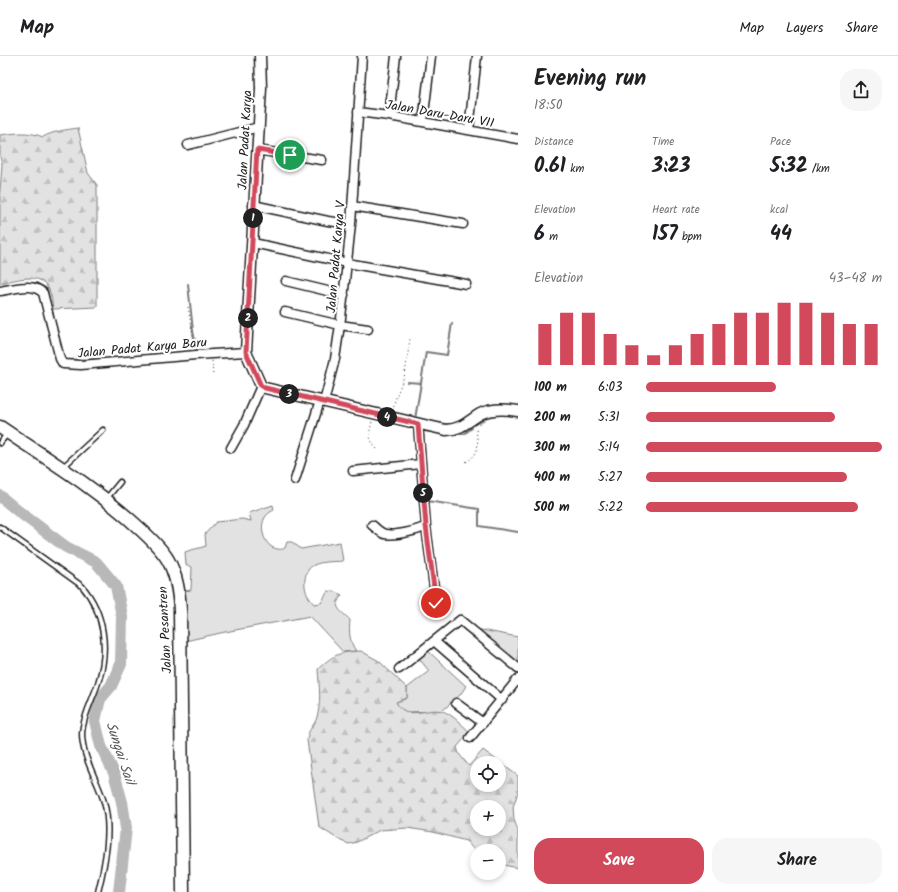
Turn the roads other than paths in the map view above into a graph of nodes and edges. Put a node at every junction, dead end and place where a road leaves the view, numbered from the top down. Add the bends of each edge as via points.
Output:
1 (260, 56) edge
2 (362, 56) edge
3 (396, 56) edge
4 (431, 56) edge
5 (477, 56) edge
6 (358, 112) junction
7 (389, 116) junction
8 (423, 122) junction
9 (259, 127) junction
10 (469, 130) junction
11 (518, 139) edge
12 (188, 146) dead end
13 (257, 150) junction
14 (322, 160) dead end
15 (253, 205) junction
16 (352, 206) junction
17 (351, 224) junction
18 (463, 224) dead end
19 (252, 243) junction
20 (347, 263) junction
21 (286, 281) dead end
22 (466, 284) dead end
23 (0, 291) edge
24 (344, 295) junction
25 (285, 312) dead end
26 (340, 325) junction
27 (368, 329) dead end
28 (246, 352) junction
29 (261, 386) junction
30 (322, 402) junction
31 (518, 411) edge
32 (418, 424) junction
33 (4, 429) edge
34 (103, 430) dead end
35 (0, 443) edge
36 (231, 448) dead end
37 (421, 464) junction
38 (62, 468) junction
39 (352, 471) dead end
40 (295, 480) dead end
41 (120, 482) dead end
42 (106, 499) junction
43 (372, 525) dead end
44 (426, 526) junction
45 (0, 527) edge
46 (436, 603) dead end
47 (434, 641) junction
48 (518, 668) edge
49 (399, 669) dead end
50 (518, 679) edge
51 (502, 700) junction
52 (456, 703) dead end
53 (483, 723) junction
54 (470, 738) dead end
55 (98, 892) edge
56 (183, 892) edge

1 - 9 street, Jalan Padat Karya
2 - 6 street, Jalan Padat Karya V
3 - 7 street
4 - 8 street
5 - 10 street
6 - 7 street, Jalan Daru-Daru VII
6 - 16 street, Jalan Padat Karya V
7 - 8 street, Jalan Daru-Daru VII
8 - 10 street, Jalan Daru-Daru VII
9 - 12 street
9 - 13 street, Jalan Padat Karya
10 - 11 street, Jalan Daru-Daru VII
13 - 14 street
13 - 15 street, Jalan Padat Karya
15 - 17 street
15 - 19 street, Jalan Padat Karya
16 - 17 street, Jalan Padat Karya V
16 - 18 street
17 - 20 street, Jalan Padat Karya V
19 - 20 street
19 - 28 street, Jalan Padat Karya
20 - 22 street
20 - 24 street, Jalan Padat Karya V
21 - 24 street
23 - 28 street, Jalan Padat Karya Baru via 29,287 38,288 43,293 63,364 81,365
24 - 26 street, Jalan Padat Karya V
25 - 26 street
26 - 27 street
26 - 30 street, Jalan Padat Karya V via 335,358
28 - 29 street, Jalan Padat Karya
29 - 30 street
29 - 36 street
30 - 32 street
30 - 40 street, Jalan Padat Karya V
31 - 32 street via 498,409 481,414 455,429 446,430
32 - 37 street
33 - 35 lane
33 - 38 main road, Jalan Pesantren
34 - 38 lane
37 - 39 street
37 - 44 street
38 - 42 main road, Jalan Pesantren
41 - 42 lane
42 - 56 main road, Jalan Pesantren via 159,549 172,569 177,586 180,610
43 - 44 street via 382,533 388,534 412,531
44 - 46 street
45 - 55 lane via 82,586 94,605 103,628 103,656 98,682 82,731 85,754 106,814 106,844
47 - 48 street via 460,620
47 - 49 street
47 - 51 street
50 - 51 street
51 - 53 street
52 - 53 street
53 - 54 street

